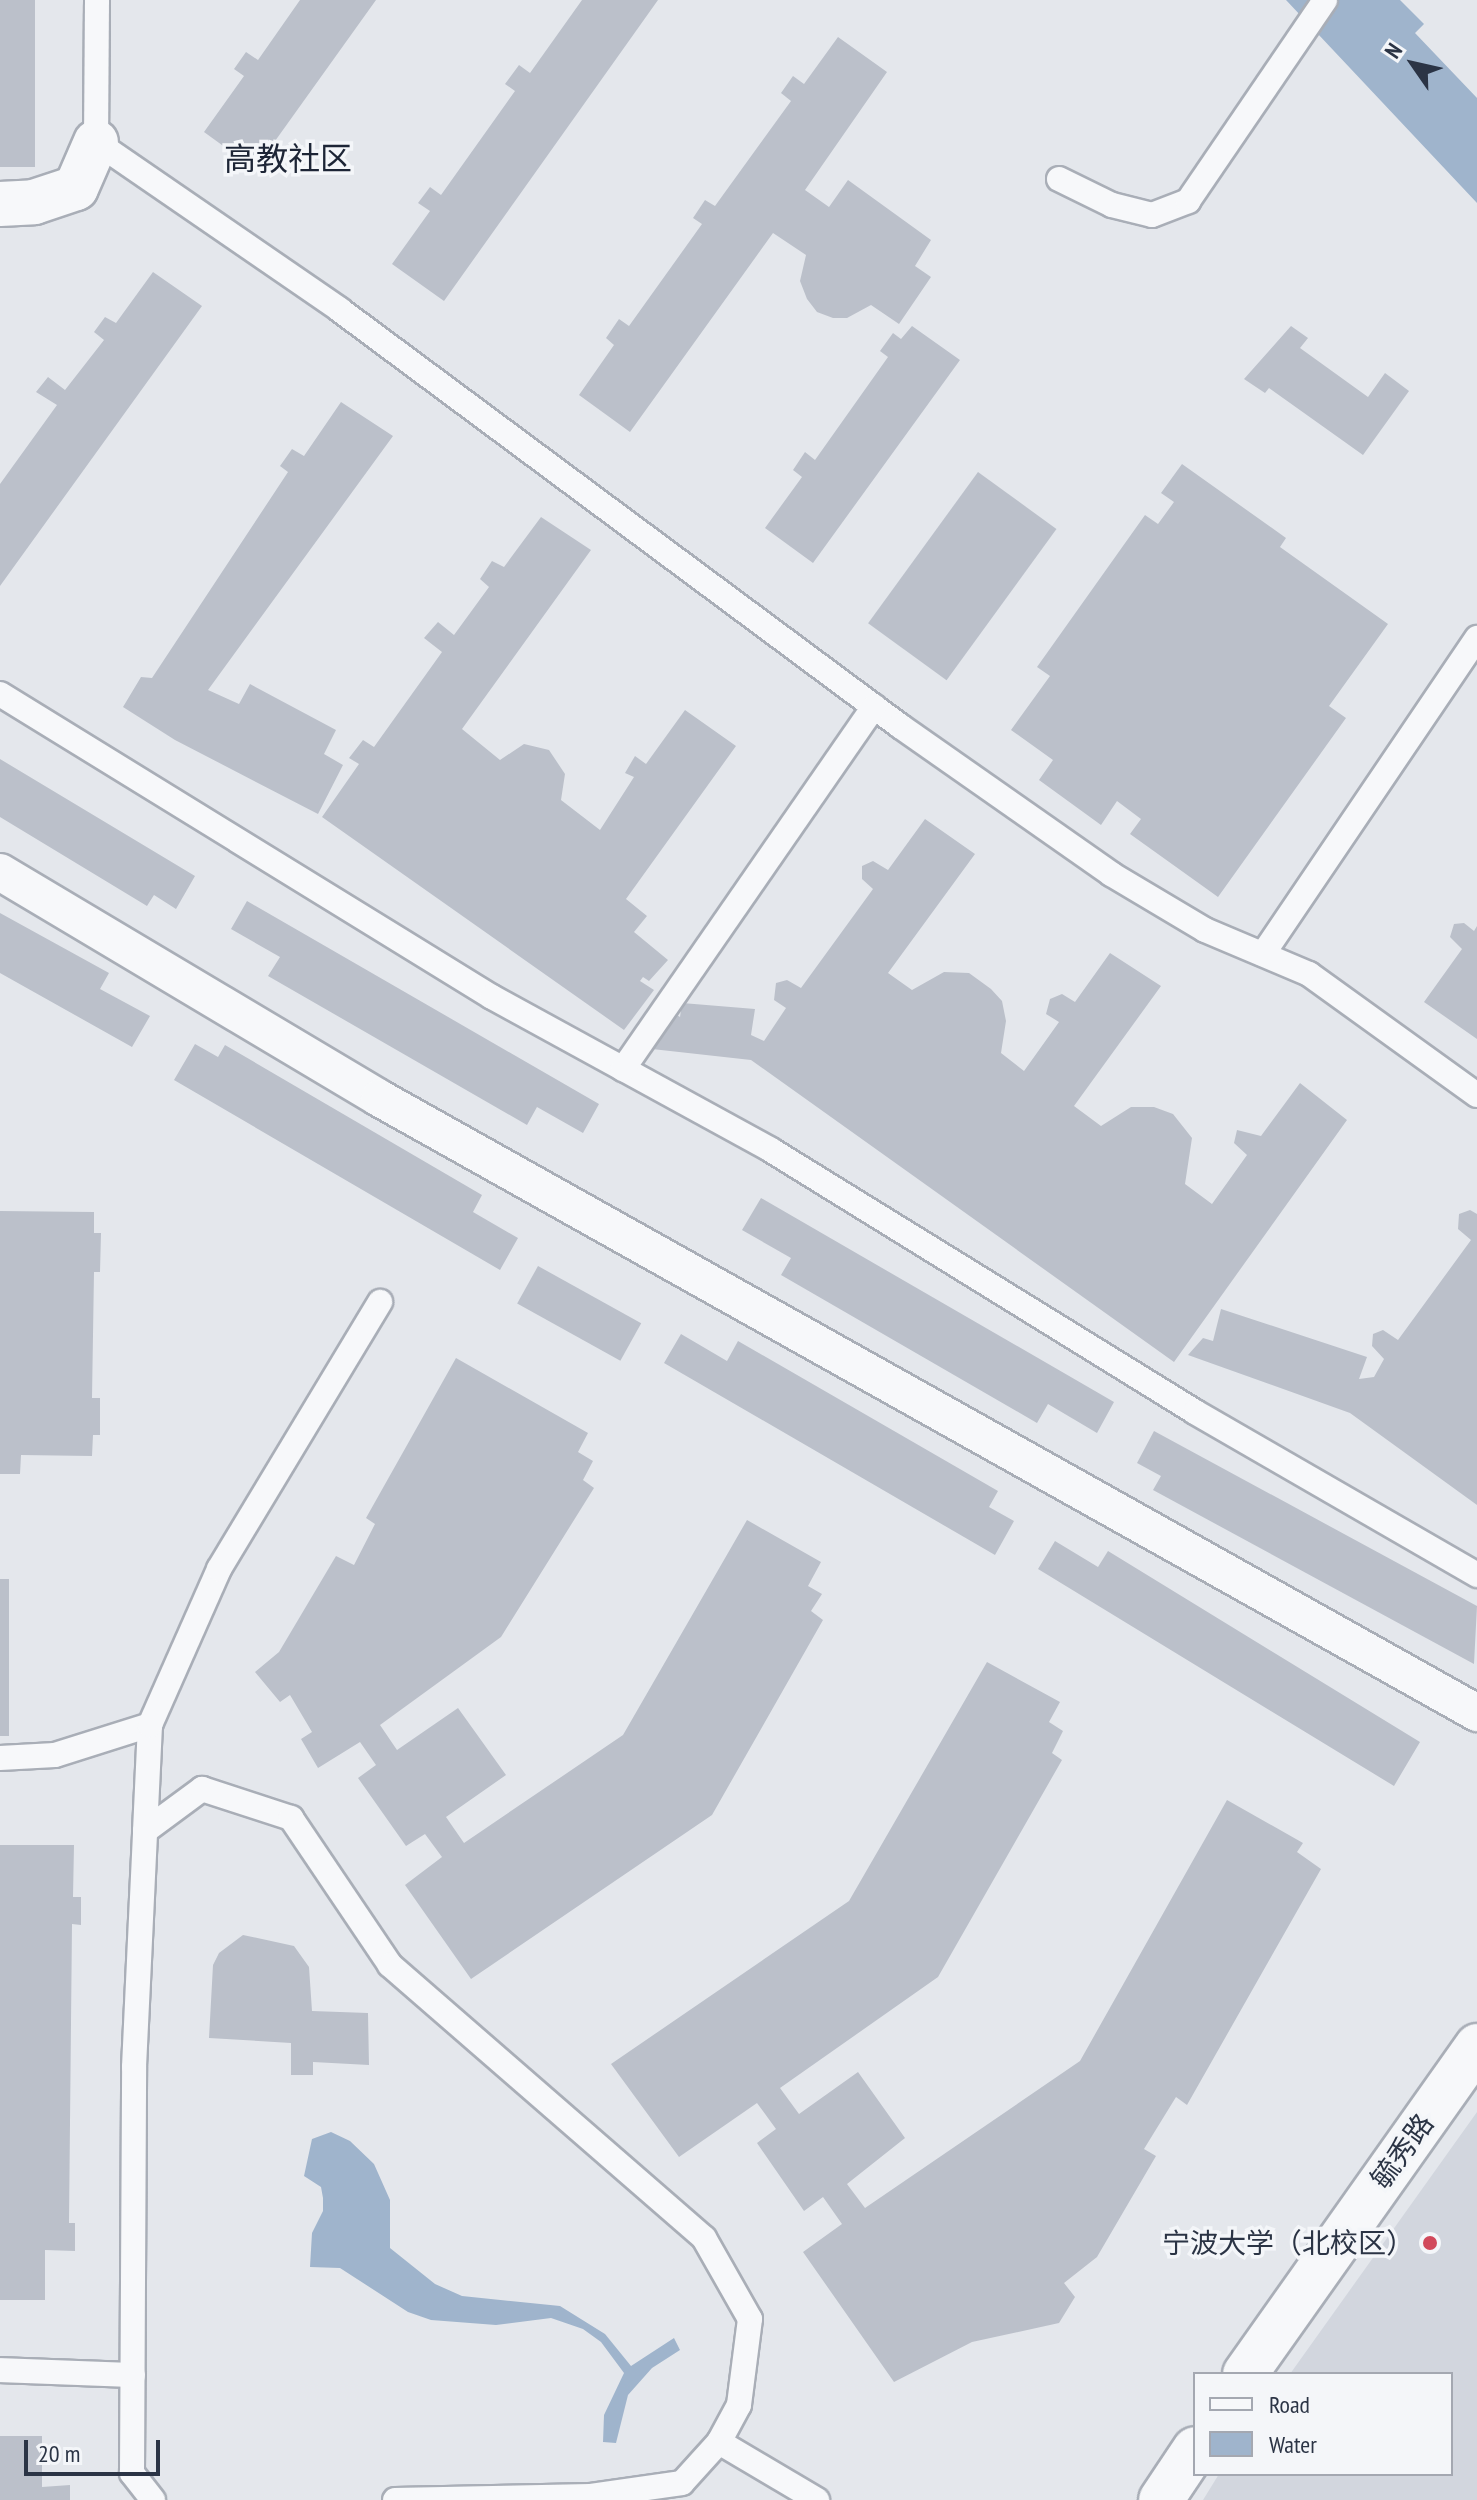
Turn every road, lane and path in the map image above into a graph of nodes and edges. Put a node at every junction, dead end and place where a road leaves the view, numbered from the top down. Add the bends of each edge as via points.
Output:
1 (97, 0) edge
2 (1325, 0) edge
3 (96, 142) junction
4 (1059, 179) dead end
5 (0, 204) edge
6 (1477, 638) edge
7 (0, 694) edge
8 (874, 707) junction
9 (0, 872) edge
10 (1263, 954) junction
11 (623, 1069) junction
12 (1477, 1095) edge
13 (380, 1302) dead end
14 (1477, 1575) edge
15 (1477, 1713) edge
16 (150, 1725) junction
17 (0, 1758) edge
18 (145, 1831) junction
19 (1477, 2046) edge
20 (0, 2370) edge
21 (1246, 2372) edge
22 (133, 2375) junction
23 (719, 2442) junction
24 (1193, 2452) edge
25 (132, 2473) junction
26 (521, 2498) edge
27 (130, 2500) edge
28 (153, 2500) edge
29 (395, 2500) edge
30 (817, 2500) edge
31 (1161, 2500) edge

1 - 3 lane
2 - 4 lane via 1188,201 1152,215 1112,205
3 - 5 street via 76,188 34,202
3 - 8 lane via 364,328
6 - 10 lane
7 - 11 lane via 492,997
8 - 10 lane via 1111,874 1205,930
8 - 11 lane
9 - 15 street via 379,1098
10 - 12 lane via 1309,974
11 - 14 lane via 771,1150 1195,1412
13 - 16 lane via 219,1569
16 - 17 lane via 55,1755
16 - 18 lane
18 - 22 lane via 134,2067
18 - 23 lane via 202,1789 291,1818 390,1965 704,2238 750,2319 739,2405
19 - 21 street, 毓秀路
20 - 22 lane
22 - 25 lane
23 - 26 lane via 682,2483 591,2496
23 - 30 lane
24 - 31 street
25 - 27 lane
25 - 28 lane
26 - 29 lane

